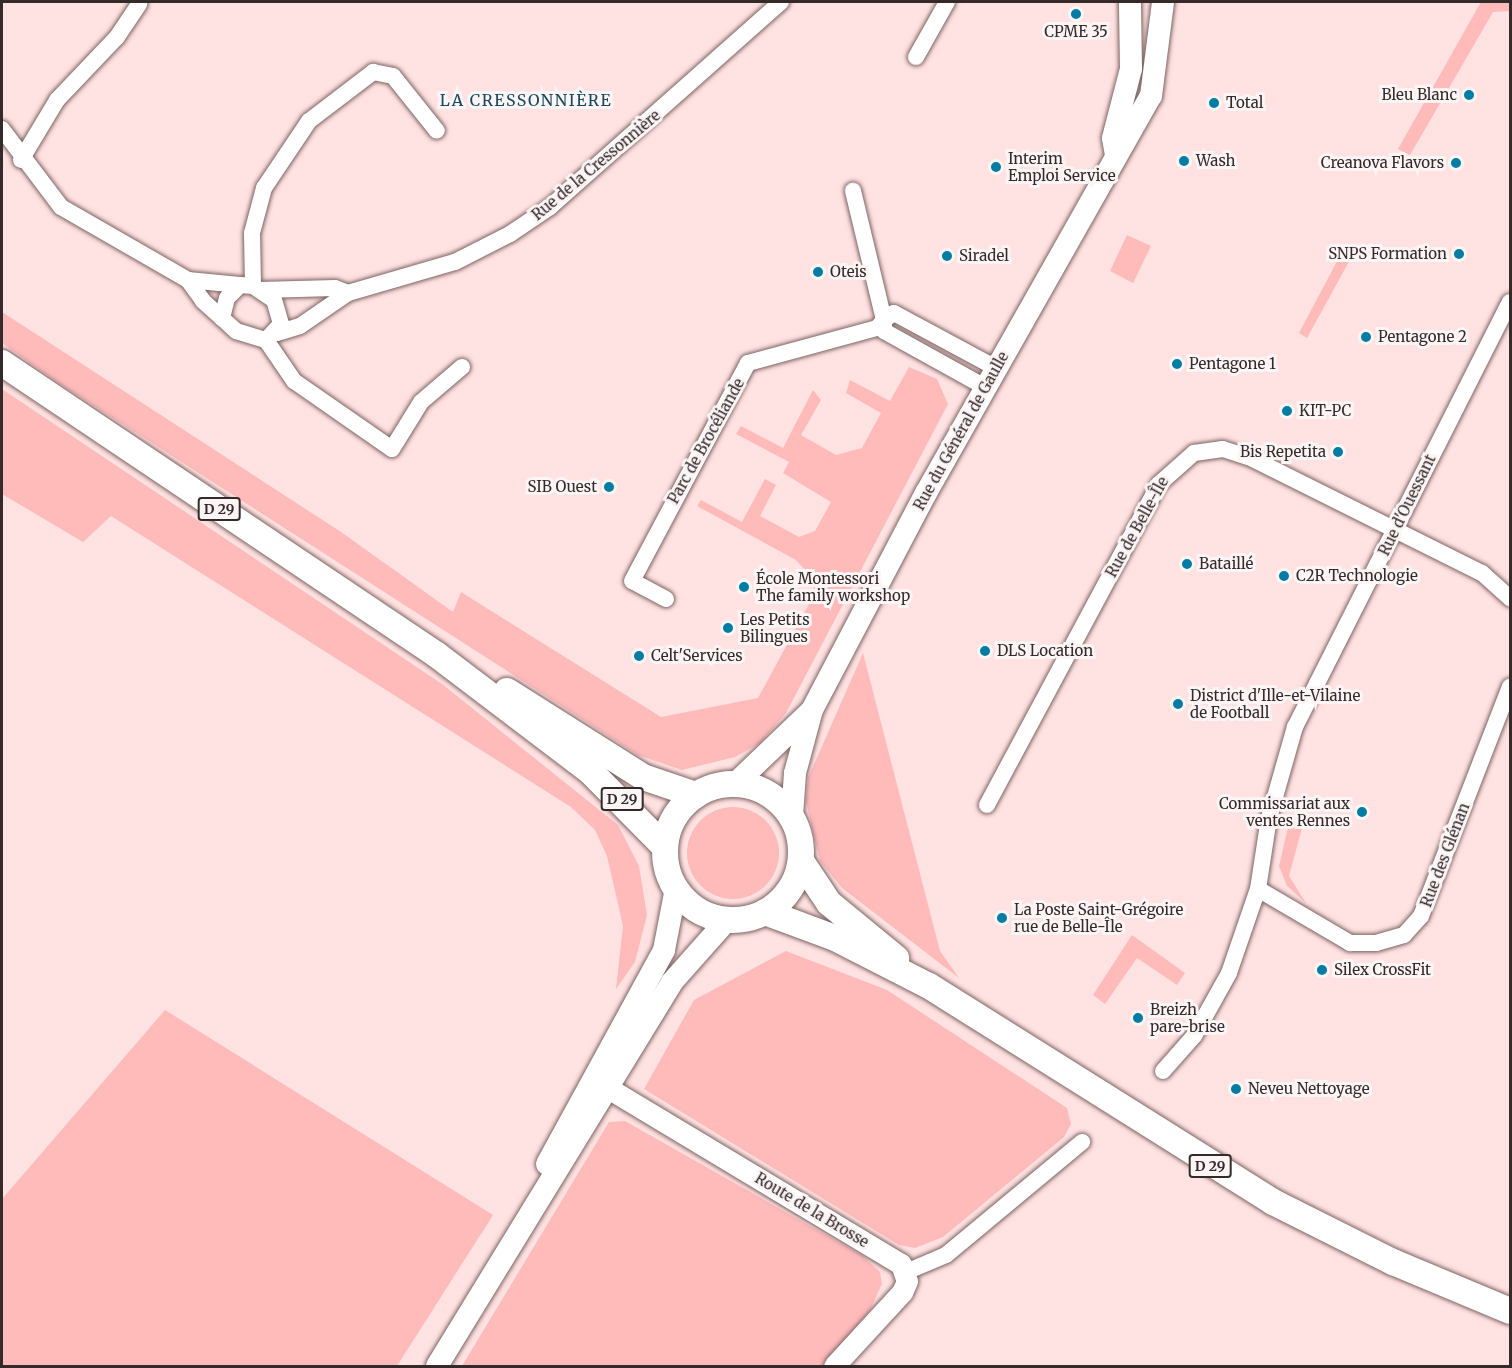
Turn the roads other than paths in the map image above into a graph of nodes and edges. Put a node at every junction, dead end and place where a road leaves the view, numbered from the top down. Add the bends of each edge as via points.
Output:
1 (781, 2) edge
2 (947, 2) edge
3 (1130, 2) edge
4 (1163, 2) edge
5 (139, 4) dead end
6 (916, 57) dead end
7 (2, 129) edge
8 (437, 131) dead end
9 (1116, 155) junction
10 (21, 160) junction
11 (853, 190) dead end
12 (188, 280) junction
13 (251, 287) junction
14 (348, 293) junction
15 (1510, 302) edge
16 (222, 318) junction
17 (884, 320) junction
18 (271, 336) junction
19 (2, 363) edge
20 (462, 368) dead end
21 (990, 378) junction
22 (1397, 528) junction
23 (1510, 598) edge
24 (666, 600) dead end
25 (437, 655) junction
26 (1510, 687) edge
27 (812, 710) junction
28 (735, 784) junction
29 (696, 795) junction
30 (987, 805) dead end
31 (792, 816) junction
32 (665, 847) junction
33 (801, 861) junction
34 (676, 888) junction
35 (1258, 889) junction
36 (765, 912) junction
37 (729, 919) junction
38 (929, 986) junction
39 (1163, 1071) dead end
40 (601, 1084) junction
41 (1082, 1142) dead end
42 (906, 1272) junction
43 (1510, 1311) edge
44 (436, 1366) edge
45 (834, 1366) edge

1 - 14 street, Rue de la Cressonnière via 550,207 455,262
2 - 6 street
3 - 9 main road, Rue du Général de Gaulle via 1131,69 1113,138
4 - 9 main road, Rue du Général de Gaulle via 1151,96
5 - 10 street via 117,37 57,100
7 - 10 street, Rue de la Cressonnière
8 - 13 street via 393,76 374,72 309,121 264,188 252,233
9 - 21 main road, Rue du Général de Gaulle
10 - 12 street, Rue de la Cressonnière via 61,207 108,239
11 - 17 street
12 - 13 street, Rue de la Cressonnière
12 - 16 street, Rue de la Cressonnière
13 - 14 street, Rue de la Cressonnière via 335,288
13 - 16 street via 227,298
13 - 18 street via 274,300 281,313
14 - 18 street, Rue de la Cressonnière via 300,326
15 - 22 street, Rue d'Ouessant
16 - 18 street, Rue de la Cressonnière via 251,340
17 - 21 street via 884,330
17 - 24 street, Parc de Brocéliande via 877,328 748,363 632,580
18 - 20 street via 294,381 392,448 421,402
19 - 25 main road, D 29
21 - 27 main road, Rue du Général de Gaulle
22 - 23 street via 1482,573
22 - 30 street, Rue de Belle-Île via 1233,452 1206,449 1181,459 1159,484
22 - 35 street, Rue d'Ouessant via 1295,727 1269,818
25 - 29 main road, D 29 via 501,687 643,777
25 - 32 main road, D 29 via 591,772
26 - 35 street, Rue des Glénan via 1421,916 1404,935 1350,943
27 - 28 main road, Rue du Général de Gaulle
27 - 31 main road, Rue du Général de Gaulle via 795,773
28 - 29 main road
28 - 31 main road via 768,793
29 - 32 main road via 675,817
31 - 33 main road
32 - 34 main road
33 - 36 main road via 789,891
33 - 38 main road, D 29 via 829,903
34 - 37 main road via 699,910
34 - 40 main road via 664,950
35 - 39 street, Rue d'Ouessant via 1216,1000 1194,1036
36 - 37 main road
36 - 38 main road, D 29 via 835,938
37 - 40 main road via 677,975
38 - 43 main road, D 29 via 1273,1202 1393,1262
40 - 42 street, Route de la Brosse via 889,1255
40 - 44 main road
41 - 42 street via 946,1255
42 - 45 street via 902,1292

